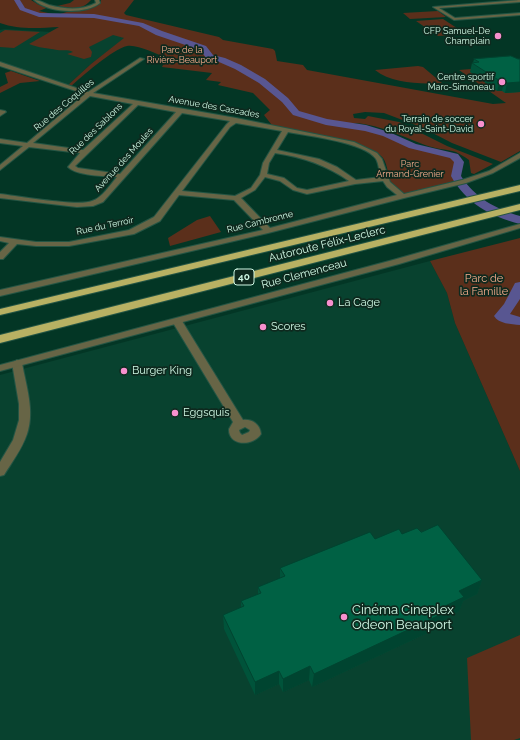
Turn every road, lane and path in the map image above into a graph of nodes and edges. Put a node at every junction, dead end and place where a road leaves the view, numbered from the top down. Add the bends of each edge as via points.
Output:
1 (36, 0) edge
2 (97, 0) edge
3 (473, 0) edge
4 (520, 0) edge
5 (480, 4) junction
6 (520, 14) edge
7 (142, 59) dead end
8 (0, 64) edge
9 (89, 94) junction
10 (137, 103) junction
11 (181, 110) junction
12 (236, 120) junction
13 (286, 130) junction
14 (0, 141) edge
15 (29, 145) junction
16 (273, 151) junction
17 (86, 152) junction
18 (520, 155) edge
19 (0, 168) edge
20 (263, 175) junction
21 (121, 176) junction
22 (384, 179) junction
23 (355, 182) junction
24 (520, 188) edge
25 (177, 193) junction
26 (0, 196) edge
27 (403, 196) junction
28 (236, 198) junction
29 (520, 207) edge
30 (520, 226) edge
31 (268, 231) junction
32 (0, 239) edge
33 (15, 241) junction
34 (0, 256) edge
35 (0, 293) edge
36 (0, 312) edge
37 (177, 321) junction
38 (0, 339) edge
39 (17, 363) junction
40 (0, 368) edge
41 (240, 424) dead end
42 (0, 472) edge

1 - 2 street via 43,4 74,10 89,8 98,3
3 - 5 street
4 - 5 street
5 - 6 street via 435,7 454,19
7 - 9 street, Rue des Coquilles
8 - 9 street, Avenue des Cascades
9 - 10 street, Avenue des Cascades
9 - 15 street, Rue des Coquilles
10 - 11 street, Avenue des Cascades
10 - 17 street, Rue des Sablons
11 - 12 street, Avenue des Cascades
11 - 21 street, Avenue des Moules
12 - 13 street, Avenue des Cascades
12 - 25 street, Rue du Terroir via 228,126
13 - 16 street
13 - 22 street, Avenue des Cascades via 335,139 364,148 374,153 379,160
14 - 15 street
15 - 17 street
15 - 19 street, Rue des Coquilles
16 - 20 street
16 - 23 street via 324,162
17 - 21 street, Rue des Sablons via 72,165 73,169
18 - 27 street, Rue Cambronne via 491,172 464,182
20 - 23 street via 282,179 295,189 307,192
20 - 28 street via 253,189
21 - 26 street, Avenue des Moules via 100,200 93,204
22 - 23 street
22 - 27 street via 389,187
24 - 36 highway, Autoroute Félix-Leclerc / 40
25 - 28 street
25 - 33 street, Rue du Terroir via 157,219 131,232 69,244
27 - 31 street, Rue Cambronne
28 - 31 street
29 - 38 highway, Autoroute Félix-Leclerc / 40
30 - 37 street, Rue Clemenceau
31 - 35 street, Rue Cambronne
32 - 33 street, Rue du Terroir
33 - 34 street
37 - 39 street, Rue Clemenceau
37 - 41 street
39 - 40 street, Rue Clemenceau
39 - 42 street via 25,418 17,443

